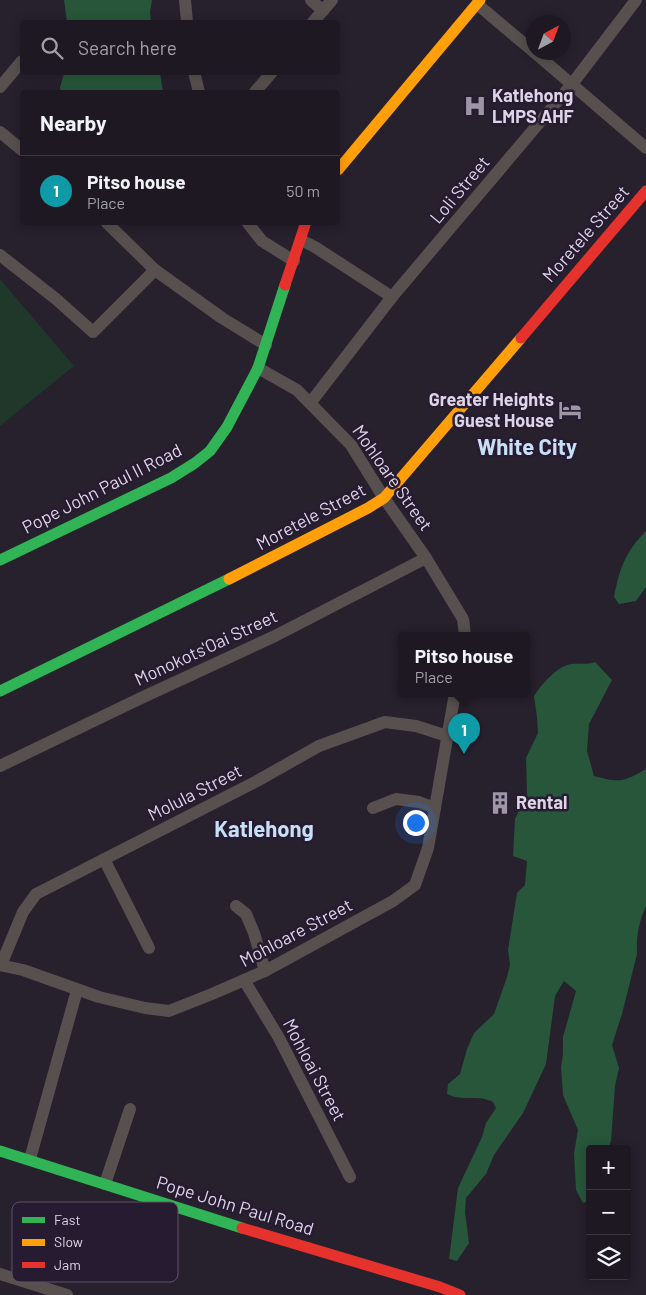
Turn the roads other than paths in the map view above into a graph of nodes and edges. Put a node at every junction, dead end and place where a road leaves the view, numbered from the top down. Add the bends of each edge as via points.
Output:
1 (185, 0) edge
2 (312, 0) edge
3 (332, 0) edge
4 (636, 0) edge
5 (479, 2) edge
6 (323, 11) junction
7 (187, 20) edge
8 (316, 20) edge
9 (526, 45) edge
10 (544, 60) edge
11 (20, 63) edge
12 (195, 75) edge
13 (269, 75) edge
14 (572, 84) junction
15 (0, 87) edge
16 (198, 90) edge
17 (257, 90) edge
18 (0, 132) edge
19 (20, 148) edge
20 (646, 148) edge
21 (340, 168) edge
22 (646, 191) edge
23 (109, 225) edge
24 (249, 225) edge
25 (305, 225) edge
26 (301, 240) junction
27 (0, 255) edge
28 (294, 261) junction
29 (155, 270) junction
30 (392, 297) junction
31 (266, 345) junction
32 (258, 368) junction
33 (311, 402) junction
34 (384, 498) junction
35 (426, 558) junction
36 (0, 560) edge
37 (465, 632) edge
38 (0, 691) edge
39 (454, 697) edge
40 (447, 736) junction
41 (0, 766) edge
42 (373, 808) dead end
43 (434, 808) junction
44 (104, 859) junction
45 (236, 906) dead end
46 (149, 948) dead end
47 (0, 965) edge
48 (264, 971) junction
49 (244, 980) junction
50 (77, 990) junction
51 (130, 1109) dead end
52 (0, 1151) edge
53 (30, 1160) junction
54 (350, 1177) dead end
55 (105, 1184) junction
56 (163, 1202) edge
57 (178, 1207) edge
58 (0, 1274) edge
59 (12, 1278) edge
60 (22, 1282) edge
61 (47, 1291) edge
62 (67, 1295) edge
63 (460, 1295) edge

1 - 7 street
2 - 6 street
3 - 6 street
4 - 14 street, Loli Street
5 - 9 street
5 - 21 main road
6 - 8 street
10 - 14 street
11 - 15 street
12 - 16 street
13 - 17 street
14 - 20 street
14 - 30 street, Loli Street
18 - 19 street
22 - 34 main road, Moretele Street
23 - 29 street
24 - 28 street via 262,242
25 - 26 main road, Pope John Paul II Road
26 - 28 main road, Pope John Paul II Road
26 - 30 street
27 - 29 street via 93,332
28 - 31 main road, Pope John Paul II Road
29 - 31 street
30 - 33 street, Loli Street
31 - 32 main road, Pope John Paul II Road
32 - 33 street, Mohloare Street via 297,390
32 - 36 main road, Pope John Paul II Road via 219,440 195,463 171,478
33 - 34 street, Mohloare Street via 351,445
34 - 35 street, Mohloare Street
34 - 38 main road, Moretele Street via 261,563
35 - 37 street, Mohloare Street via 463,619
35 - 41 street, Monokots'Oai Street via 274,636
39 - 40 street, Mohloare Street
40 - 43 street, Mohloare Street
40 - 44 street, Molula Street via 416,726 385,722 319,746
42 - 43 street via 396,798
43 - 48 street, Mohloare Street via 428,848 415,885 386,905
44 - 46 street
44 - 47 street, Molula Street via 36,894 23,912
45 - 48 street via 246,914
47 - 50 street, Mohloare Street via 24,970
48 - 49 street, Mohloare Street
49 - 50 street, Mohloare Street via 169,1011
49 - 54 street, Mohloai Street via 279,1038
50 - 53 street
51 - 55 street
52 - 53 main road, Pope John Paul Road
53 - 55 main road, Pope John Paul Road
55 - 56 main road, Pope John Paul Road
57 - 63 main road, Pope John Paul Road
58 - 59 street
60 - 61 street
61 - 62 street

